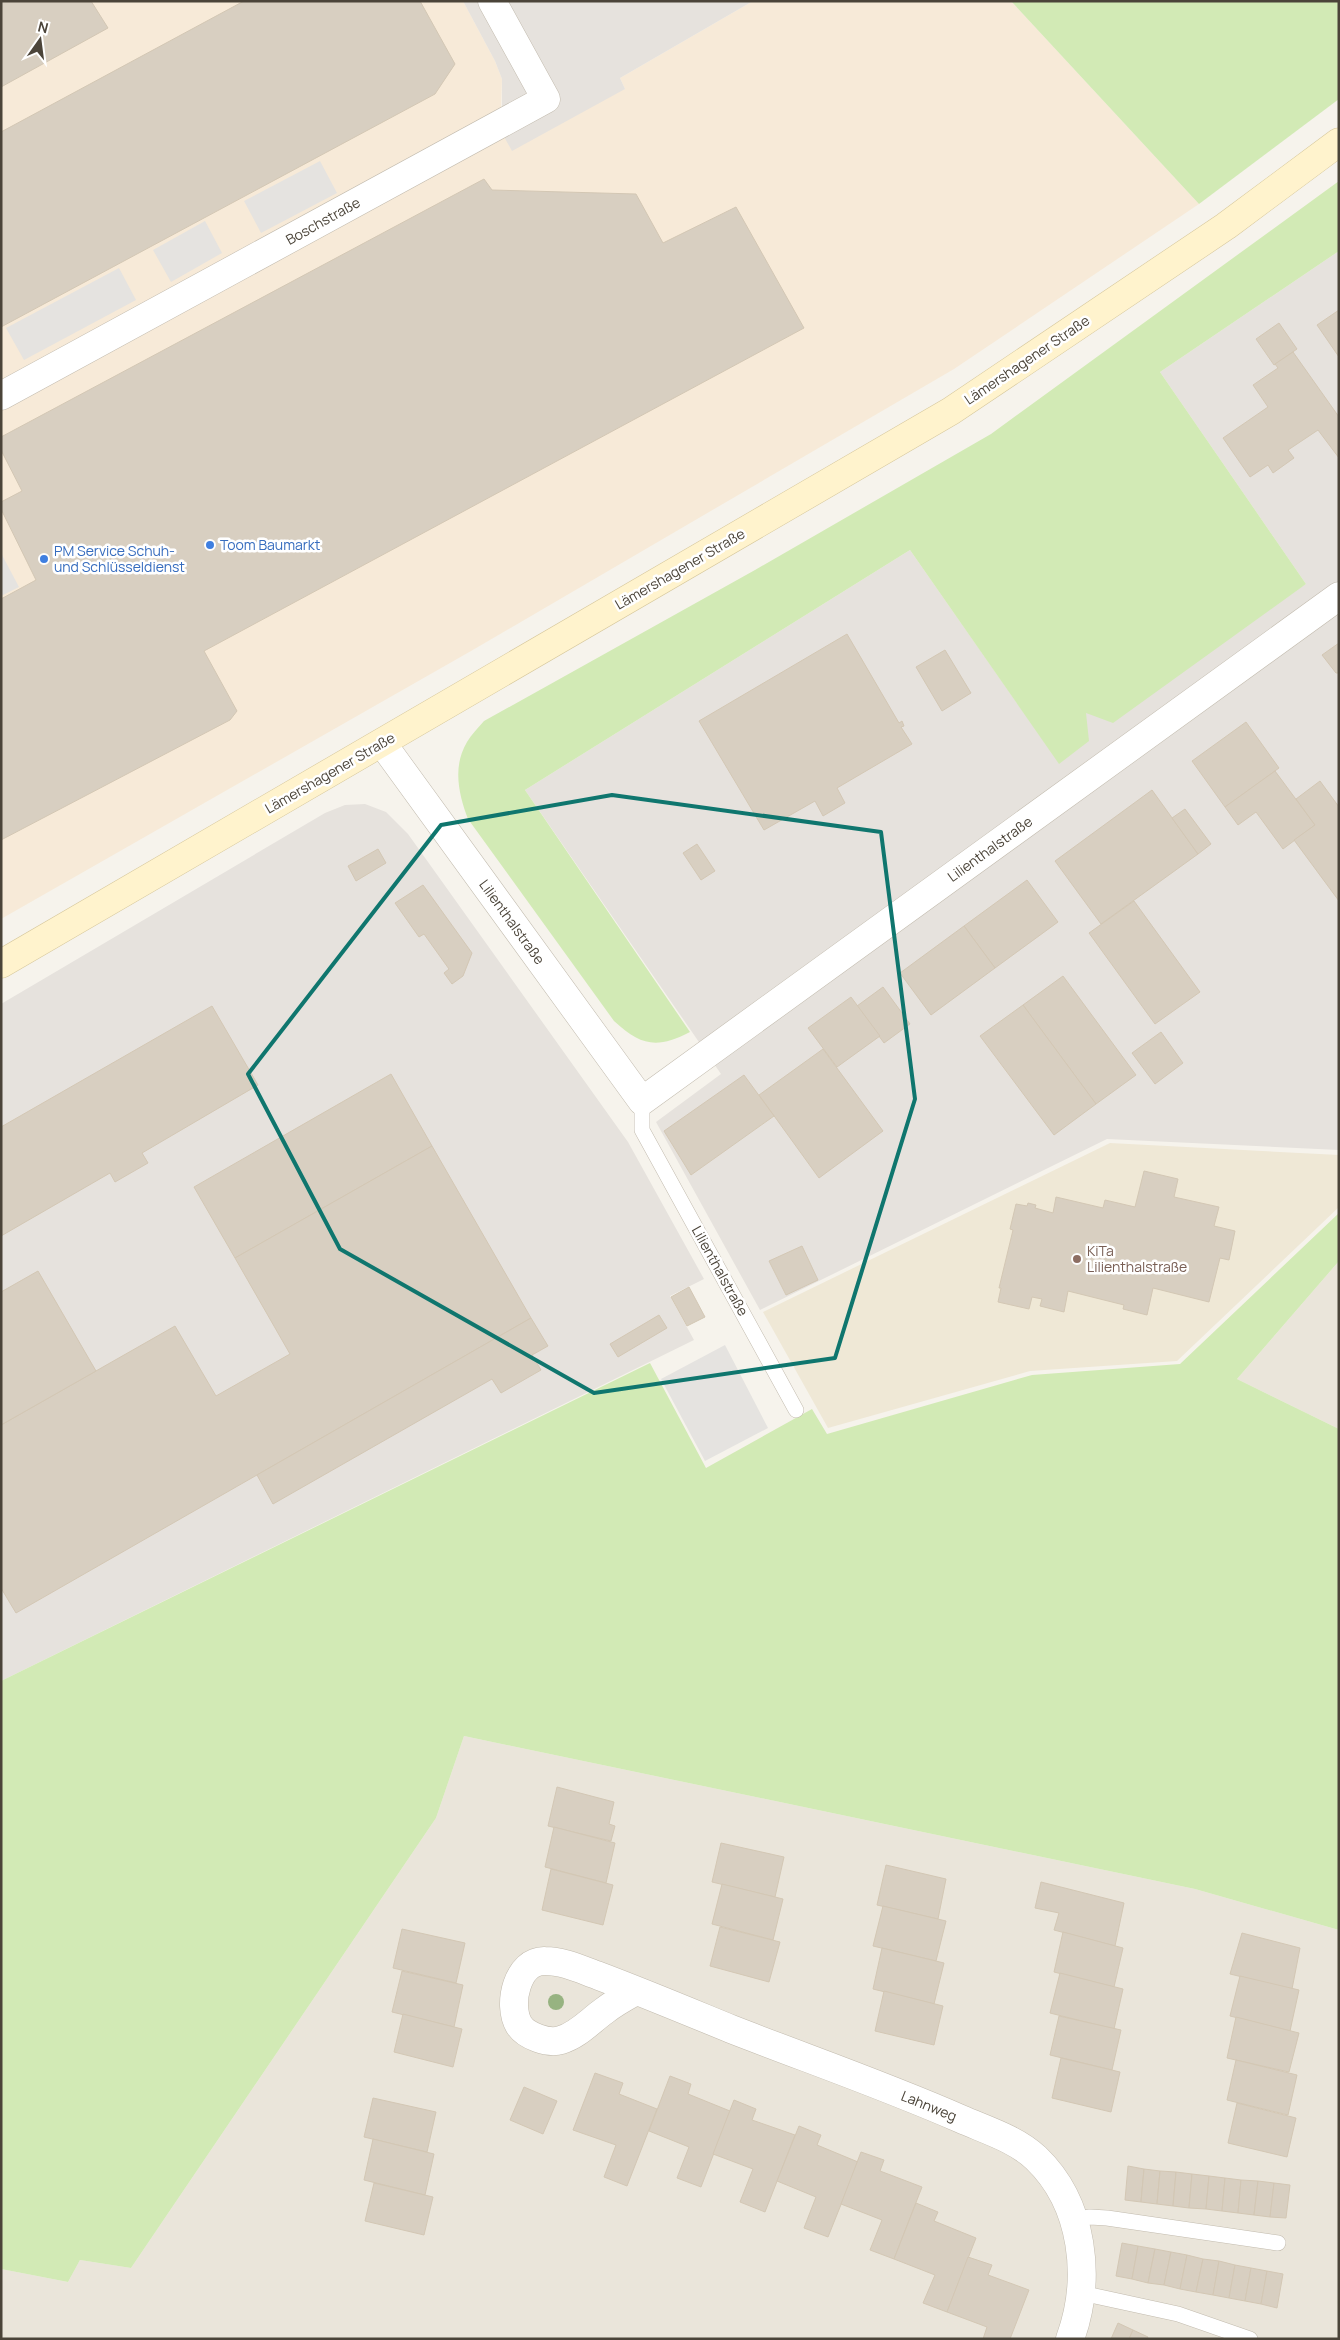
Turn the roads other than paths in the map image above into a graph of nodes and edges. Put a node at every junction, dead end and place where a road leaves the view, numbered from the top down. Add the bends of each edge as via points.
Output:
1 (492, 1) edge
2 (1339, 142) edge
3 (1, 396) edge
4 (1339, 596) edge
5 (382, 743) junction
6 (1, 964) edge
7 (642, 1101) junction
8 (796, 1410) dead end
9 (636, 1991) dead end
10 (1073, 2220) junction
11 (1278, 2243) dead end
12 (1081, 2293) junction
13 (1070, 2339) edge
14 (1250, 2339) edge

1 - 3 street, Boschstraße via 546,99
2 - 5 main road, Lämershagener Straße via 1226,226 951,411
4 - 7 street, Lilienthalstraße
5 - 6 main road, Lämershagener Straße
5 - 7 street, Lilienthalstraße
7 - 8 lane, Lilienthalstraße via 642,1130
9 - 10 street, Lahnweg via 1008,2139 1035,2157 1058,2183
10 - 11 lane via 1107,2218
10 - 12 street, Lahnweg via 1082,2260
12 - 13 street, Lahnweg
12 - 14 lane via 1178,2314

